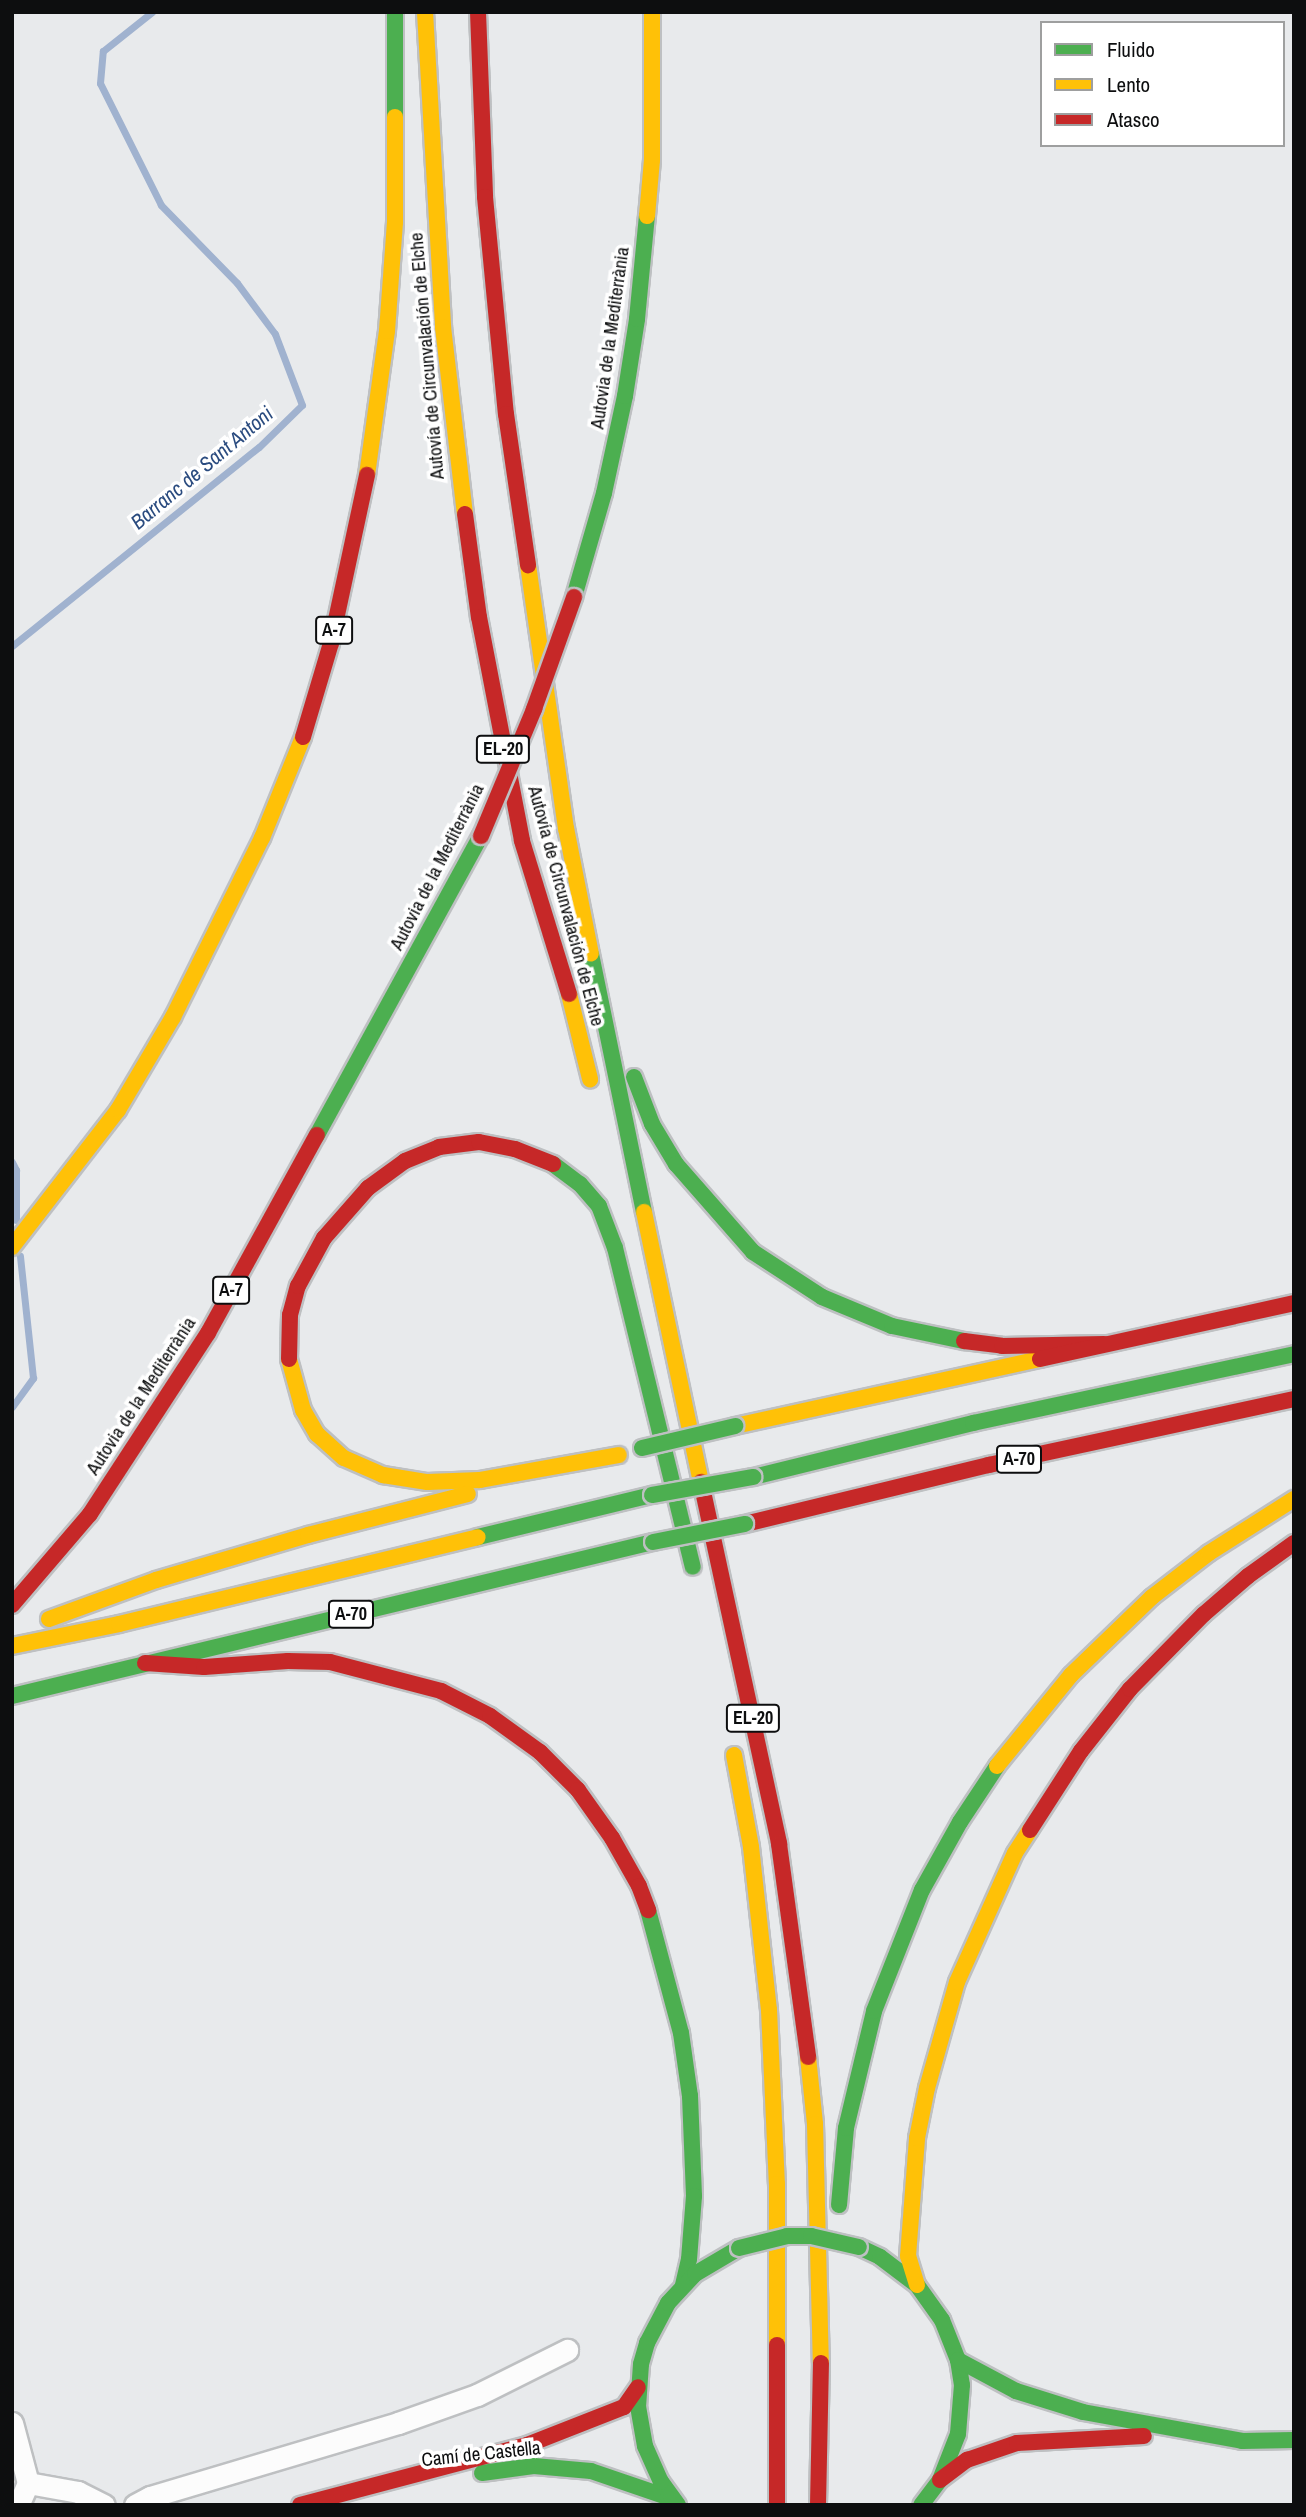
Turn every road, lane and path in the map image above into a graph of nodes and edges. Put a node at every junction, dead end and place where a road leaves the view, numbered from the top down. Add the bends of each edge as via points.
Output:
1 (395, 12) edge
2 (425, 12) edge
3 (478, 12) edge
4 (652, 12) edge
5 (588, 943) junction
6 (594, 1095) dead end
7 (630, 1243) dead end
8 (12, 1247) edge
9 (1294, 1303) edge
10 (1104, 1344) junction
11 (1294, 1354) edge
12 (1294, 1399) edge
13 (619, 1455) junction
14 (671, 1471) junction
15 (1294, 1499) edge
16 (1294, 1543) edge
17 (698, 1588) dead end
18 (12, 1605) edge
19 (12, 1632) edge
20 (12, 1646) edge
21 (145, 1663) junction
22 (12, 1696) edge
23 (732, 1744) dead end
24 (836, 2254) dead end
25 (836, 2281) dead end
26 (917, 2285) junction
27 (683, 2286) junction
28 (567, 2350) dead end
29 (958, 2360) junction
30 (638, 2387) junction
31 (12, 2423) edge
32 (1220, 2437) junction
33 (1294, 2440) edge
34 (940, 2480) junction
35 (28, 2483) junction
36 (374, 2487) junction
37 (675, 2502) edge
38 (18, 2505) edge
39 (104, 2505) edge
40 (135, 2505) edge
41 (300, 2505) edge
42 (777, 2505) edge
43 (818, 2505) edge
44 (832, 2505) edge
45 (922, 2505) edge

1 - 8 main road, A-7 via 395,222 387,331 364,498 331,643 304,734 262,838 173,1017 118,1110
2 - 6 main road, Autovía de Circunvalación de Elche / EL-20 via 443,327 479,617 522,841 571,1001
3 - 5 main road, Autovía de Circunvalación de Elche / EL-20 via 485,197 506,414 566,828
4 - 18 main road, Autovia de la Mediterrània / A-7, bridge via 652,160 625,396 604,493 574,597 534,709 481,836 208,1333 90,1514
5 - 10 main road via 652,1124 676,1164 753,1252 822,1297 892,1326 1002,1346
5 - 43 main road, EL-20 via 779,1844 815,2124 821,2361
7 - 14 main road via 650,1324
9 - 10 main road
10 - 13 main road, bridge
11 - 20 main road, A-70, bridge via 973,1423 753,1477 652,1495
12 - 21 main road, A-70, bridge via 653,1542
13 - 14 main road via 480,1479 427,1482 383,1475 344,1458 317,1434 289,1364 290,1315 298,1286 343,1213 405,1161 439,1147 479,1142 515,1149 554,1164 572,1177 599,1206 615,1248
13 - 19 main road via 308,1535 156,1580
14 - 17 main road
15 - 24 main road via 1209,1553 1152,1597 1071,1675 1003,1758 960,1822 922,1890 874,2011 846,2128
16 - 26 main road via 1204,1614 1130,1689 1081,1751 1015,1853 957,1982 927,2088 917,2138 908,2256
21 - 22 main road, A-70
21 - 27 main road via 204,1667 330,1662 395,1677 441,1691 490,1716 540,1752 578,1790 639,1886 660,1945 681,2033 690,2096 694,2196 690,2259
23 - 42 main road, EL-20 via 751,1847 769,2010 777,2184
25 - 44 main road
26 - 27 main road, bridge via 859,2247 824,2238 787,2236 739,2248 709,2264
26 - 29 main road via 942,2320
27 - 30 main road via 662,2312 647,2343
28 - 40 street via 477,2395
29 - 32 main road via 1016,2391 1083,2412
29 - 34 main road via 962,2385 958,2434
30 - 36 main road, Camí de Castella via 624,2407 593,2421 527,2445
30 - 37 main road via 645,2446
31 - 35 street
32 - 33 main road
32 - 34 main road via 1113,2436 1017,2443 967,2460
34 - 45 main road
35 - 38 street
35 - 39 street via 78,2492
36 - 37 main road, Camí de Castella via 534,2466 591,2471
36 - 41 main road, Camí de Castella

